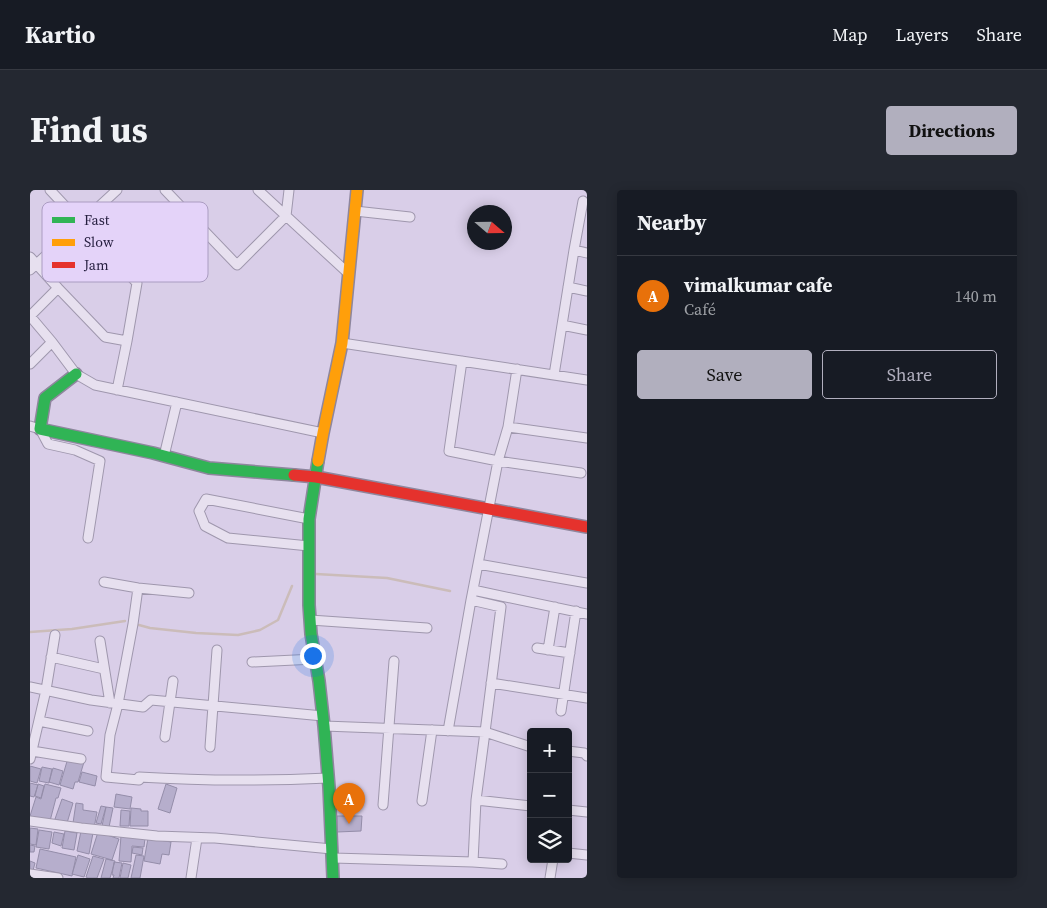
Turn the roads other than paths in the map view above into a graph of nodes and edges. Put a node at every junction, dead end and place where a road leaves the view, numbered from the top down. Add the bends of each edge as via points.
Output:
1 (50, 190) edge
2 (118, 190) edge
3 (165, 190) edge
4 (258, 190) edge
5 (289, 190) edge
6 (357, 190) edge
7 (61, 202) edge
8 (105, 202) edge
9 (177, 202) edge
10 (583, 202) dead end
11 (355, 211) junction
12 (286, 216) junction
13 (410, 217) dead end
14 (208, 235) edge
15 (574, 250) junction
16 (587, 253) edge
17 (42, 256) edge
18 (32, 264) edge
19 (42, 273) edge
20 (349, 274) junction
21 (52, 282) edge
22 (136, 282) edge
23 (568, 287) junction
24 (58, 288) junction
25 (587, 291) edge
26 (30, 317) edge
27 (562, 325) junction
28 (587, 330) edge
29 (126, 341) junction
30 (52, 342) junction
31 (342, 343) junction
32 (462, 361) junction
33 (30, 364) edge
34 (516, 369) junction
35 (76, 374) junction
36 (554, 375) junction
37 (587, 380) edge
38 (117, 390) junction
39 (177, 402) junction
40 (35, 427) edge
41 (508, 428) junction
42 (323, 433) junction
43 (587, 438) edge
44 (164, 456) junction
45 (498, 461) junction
46 (581, 474) dead end
47 (316, 477) junction
48 (488, 509) junction
49 (309, 519) junction
50 (587, 527) edge
51 (88, 538) dead end
52 (309, 546) junction
53 (478, 564) junction
54 (104, 582) dead end
55 (587, 583) edge
56 (138, 588) junction
57 (473, 590) junction
58 (189, 593) dead end
59 (471, 600) junction
60 (555, 607) junction
61 (576, 612) junction
62 (587, 614) edge
63 (310, 620) junction
64 (427, 628) dead end
65 (55, 635) dead end
66 (100, 641) dead end
67 (537, 648) dead end
68 (217, 650) dead end
69 (548, 650) junction
70 (570, 653) junction
71 (51, 657) junction
72 (315, 659) junction
73 (394, 661) dead end
74 (252, 662) dead end
75 (104, 669) junction
76 (173, 681) dead end
77 (491, 683) junction
78 (30, 687) edge
79 (46, 690) junction
80 (563, 694) junction
81 (587, 698) edge
82 (170, 701) junction
83 (114, 703) junction
84 (213, 705) junction
85 (561, 711) dead end
86 (39, 721) junction
87 (323, 721) junction
88 (388, 729) junction
89 (432, 730) junction
90 (88, 731) dead end
91 (448, 731) junction
92 (485, 732) junction
93 (165, 736) dead end
94 (527, 746) edge
95 (210, 747) dead end
96 (572, 752) edge
97 (31, 755) edge
98 (587, 756) edge
99 (81, 759) dead end
100 (328, 778) junction
101 (422, 800) dead end
102 (476, 800) junction
103 (382, 805) dead end
104 (527, 806) edge
105 (572, 810) edge
106 (587, 812) edge
107 (30, 821) edge
108 (197, 838) junction
109 (572, 853) edge
110 (332, 854) junction
111 (587, 855) edge
112 (473, 862) junction
113 (552, 863) edge
114 (502, 864) dead end
115 (30, 874) edge
116 (58, 878) edge
117 (191, 878) edge
118 (333, 878) edge
119 (550, 878) edge

1 - 7 street
2 - 8 street
3 - 9 street
4 - 12 street
5 - 12 street
6 - 11 main road
10 - 15 street
11 - 13 street
11 - 20 main road
12 - 14 street via 237,265
12 - 20 street
15 - 16 street
15 - 23 street
17 - 18 street
18 - 19 street
20 - 31 main road
21 - 24 street
22 - 29 street
23 - 25 street
23 - 27 street
24 - 26 street
24 - 29 street via 105,337
26 - 30 street
27 - 28 street
27 - 36 street
29 - 38 street
30 - 33 street
30 - 35 street
31 - 32 street
31 - 42 main road
32 - 34 street
32 - 45 street via 449,451
34 - 36 street
34 - 41 street
35 - 38 street via 95,385
35 - 40 main road via 45,398
36 - 37 street
38 - 39 street
39 - 42 street
39 - 44 street
40 - 44 main road
40 - 51 street via 48,444 75,450 100,461
41 - 43 street
41 - 45 street
42 - 47 main road
44 - 47 main road via 209,468
45 - 46 street
45 - 48 street
47 - 48 main road
47 - 49 main road
48 - 50 main road
48 - 53 street
49 - 52 main road
49 - 52 street via 206,499 199,511 205,526 228,538
52 - 63 main road
53 - 55 street
53 - 57 street
54 - 56 street
56 - 58 street
56 - 83 street via 134,624
57 - 59 street
57 - 60 street
59 - 77 street via 501,607
59 - 91 street
60 - 61 street
60 - 69 street
61 - 62 street
61 - 70 street
63 - 64 street
63 - 72 main road
65 - 71 street
66 - 75 street
67 - 69 street
68 - 84 street
69 - 70 street
70 - 80 street
71 - 75 street
71 - 79 street
72 - 74 street
72 - 87 main road
73 - 88 street
75 - 83 street
76 - 82 street
77 - 80 street
77 - 92 street
78 - 79 street
79 - 83 street
79 - 86 street
80 - 81 street
80 - 85 street
82 - 83 street via 151,700 143,707
82 - 84 street
82 - 93 street
83 - 100 street via 106,777 268,781
84 - 87 street
84 - 95 street
86 - 90 street
86 - 97 street
87 - 88 street
87 - 100 main road
88 - 89 street
88 - 103 street
89 - 91 street
89 - 101 street
91 - 92 street
92 - 94 street
92 - 102 street
96 - 98 street
97 - 99 street
100 - 110 main road
102 - 104 street
102 - 112 street
105 - 106 street
107 - 108 street
108 - 110 street
108 - 117 street
109 - 111 street
110 - 112 street
110 - 118 main road
112 - 114 street
113 - 119 street
115 - 116 street

